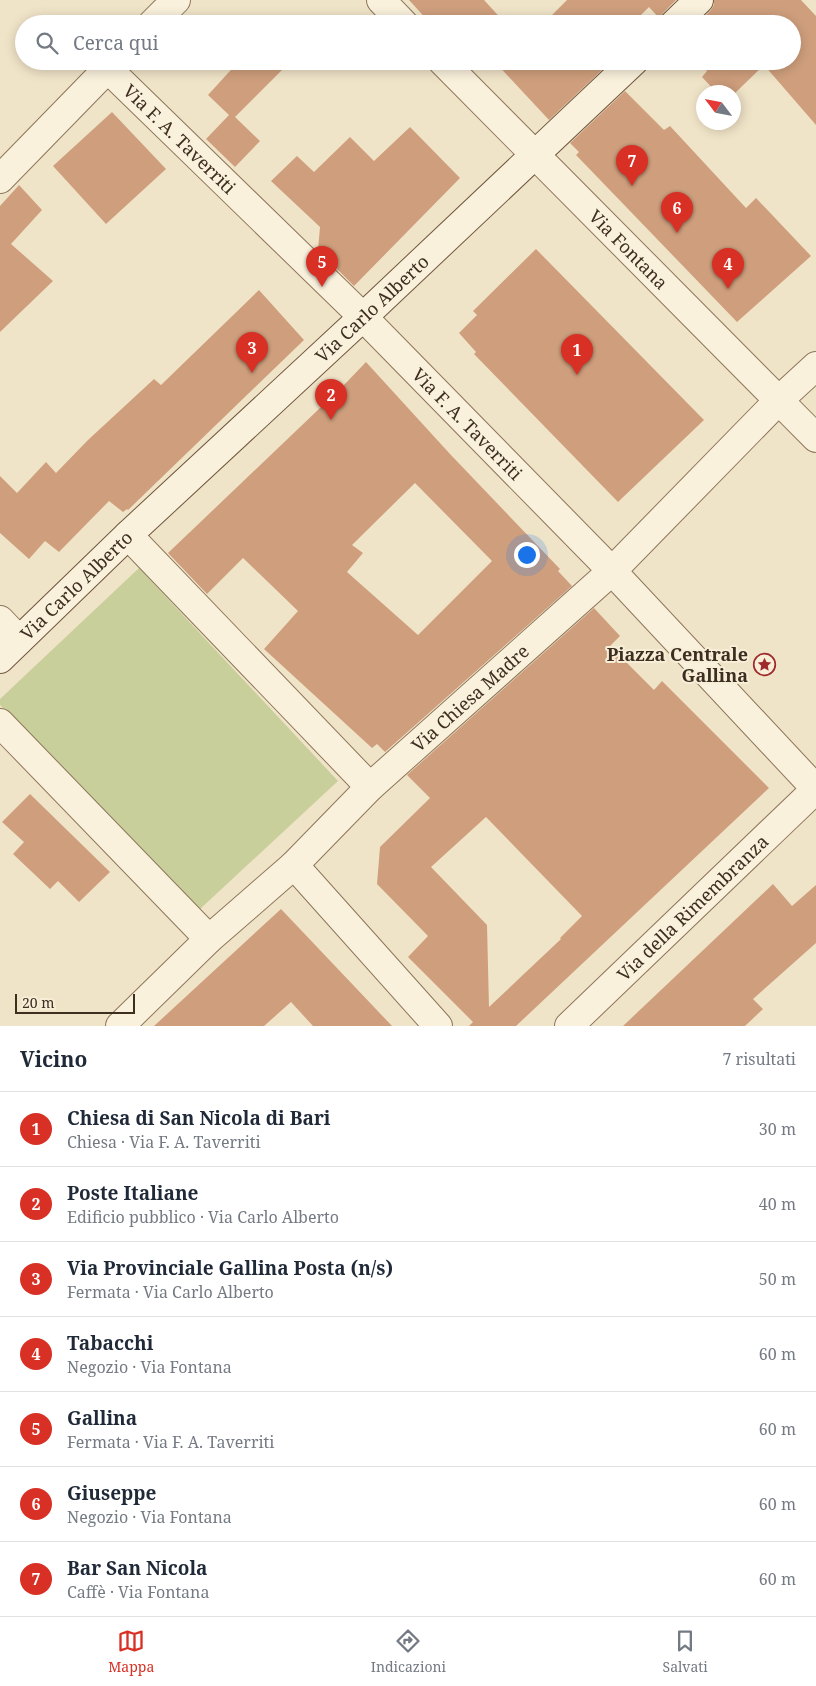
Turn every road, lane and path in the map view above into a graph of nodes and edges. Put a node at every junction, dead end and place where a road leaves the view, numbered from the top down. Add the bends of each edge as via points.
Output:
1 (176, 0) edge
2 (381, 0) edge
3 (699, 0) edge
4 (161, 15) edge
5 (395, 15) edge
6 (683, 15) edge
7 (106, 70) edge
8 (116, 70) edge
9 (451, 70) edge
10 (625, 70) edge
11 (535, 155) junction
12 (0, 179) edge
13 (363, 317) junction
14 (816, 366) edge
15 (779, 400) junction
16 (816, 438) edge
17 (128, 535) junction
18 (612, 571) junction
19 (0, 620) edge
20 (19, 640) junction
21 (0, 659) edge
22 (0, 723) edge
23 (370, 788) junction
24 (816, 789) edge
25 (294, 864) junction
26 (209, 939) junction
27 (120, 1026) edge
28 (438, 1026) edge
29 (569, 1026) edge

1 - 4 street
2 - 5 street
3 - 6 street
7 - 12 street
8 - 13 street, Via F. A. Taverriti
9 - 11 street, Via Fontana
10 - 11 street, Via Carlo Alberto
11 - 13 street, Via Carlo Alberto
11 - 15 street, Via Fontana
13 - 17 street, Via Carlo Alberto
13 - 18 street, Via F. A. Taverriti
14 - 15 street, Via Chiesa Madre
15 - 16 street, Via Fontana
15 - 18 street, Via Chiesa Madre
17 - 20 street, Via Carlo Alberto
17 - 23 street
18 - 23 street, Via Chiesa Madre
18 - 24 street, Via F. A. Taverriti
19 - 20 street
20 - 21 street, Via Carlo Alberto
22 - 26 street
23 - 25 street, Via Chiesa Madre
24 - 29 street, Via della Rimembranza
25 - 26 street, Via Chiesa Madre
25 - 28 street
26 - 27 street, Via Chiesa Madre

